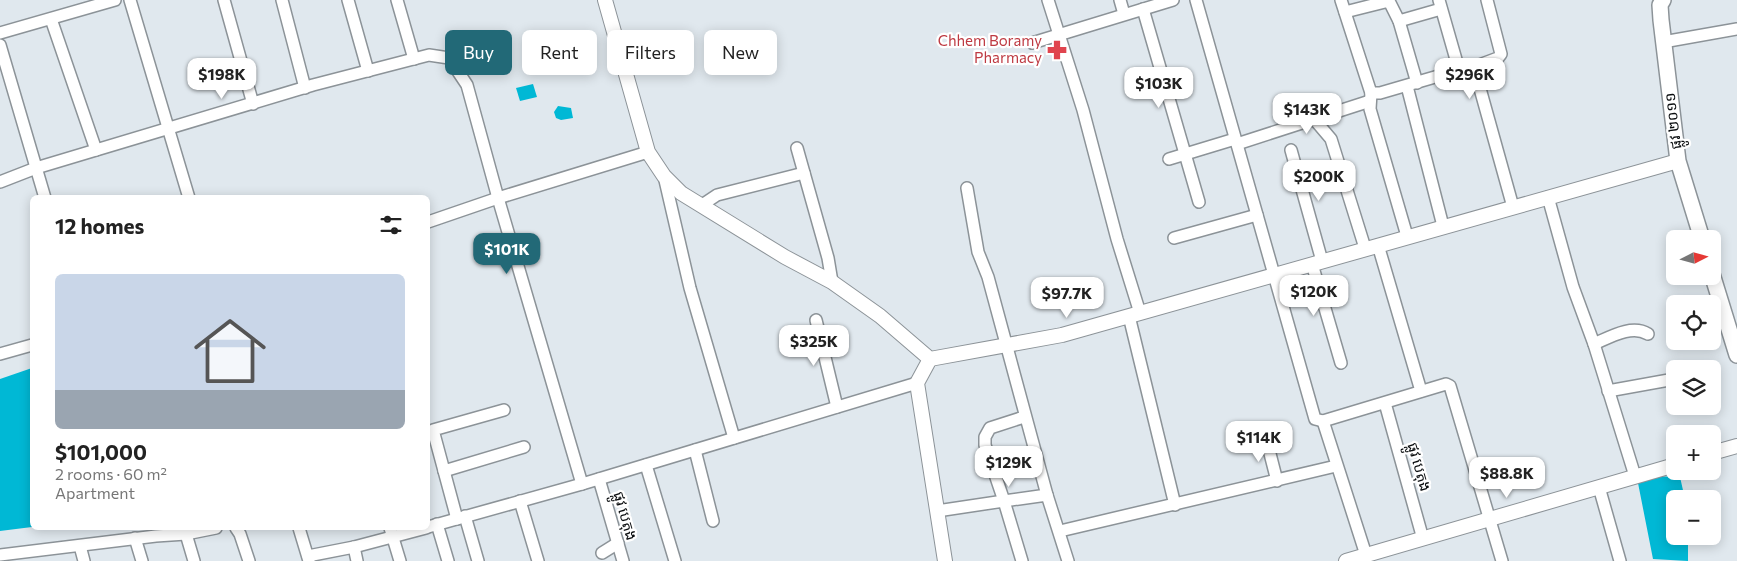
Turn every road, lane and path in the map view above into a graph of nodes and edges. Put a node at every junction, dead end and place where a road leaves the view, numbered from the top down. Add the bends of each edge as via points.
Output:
1 (115, 0) edge
2 (130, 0) edge
3 (224, 0) edge
4 (282, 0) edge
5 (348, 0) edge
6 (397, 0) edge
7 (605, 0) edge
8 (1048, 0) edge
9 (1120, 0) edge
10 (1173, 0) edge
11 (1196, 0) edge
12 (1341, 0) edge
13 (1487, 0) edge
14 (1661, 2) edge
15 (1440, 4) edge
16 (1143, 9) junction
17 (1345, 12) junction
18 (1124, 14) junction
19 (51, 19) junction
20 (1398, 21) junction
21 (1737, 29) edge
22 (0, 33) edge
23 (1058, 35) junction
24 (1663, 42) junction
25 (1032, 43) dead end
26 (0, 45) edge
27 (414, 59) junction
28 (1474, 67) junction
29 (1459, 70) junction
30 (368, 71) junction
31 (1412, 84) junction
32 (304, 88) junction
33 (1370, 97) junction
34 (253, 104) junction
35 (1314, 119) junction
36 (168, 129) junction
37 (1236, 141) junction
38 (797, 148) dead end
39 (96, 150) junction
40 (1290, 150) dead end
41 (648, 152) junction
42 (1187, 153) junction
43 (1169, 159) dead end
44 (1678, 161) junction
45 (36, 168) junction
46 (804, 172) junction
47 (664, 176) junction
48 (0, 182) edge
49 (967, 188) dead end
50 (44, 195) edge
51 (188, 195) edge
52 (1548, 197) junction
53 (498, 198) junction
54 (1199, 202) dead end
55 (702, 205) junction
56 (1513, 207) junction
57 (1257, 215) junction
58 (430, 221) edge
59 (1443, 226) junction
60 (1699, 230) edge
61 (1407, 236) junction
62 (1174, 238) dead end
63 (1372, 246) junction
64 (1317, 263) junction
65 (1274, 276) junction
66 (832, 282) junction
67 (1715, 285) edge
68 (1135, 315) junction
69 (816, 320) dead end
70 (1648, 334) dead end
71 (1594, 344) junction
72 (30, 346) edge
73 (1006, 347) junction
74 (0, 354) edge
75 (1737, 355) edge
76 (930, 359) junction
77 (1341, 363) dead end
78 (1666, 381) edge
79 (917, 383) junction
80 (1608, 391) junction
81 (1422, 392) junction
82 (1385, 403) junction
83 (837, 407) junction
84 (504, 410) dead end
85 (1024, 417) junction
86 (1324, 421) junction
87 (734, 438) junction
88 (1266, 438) dead end
89 (1737, 446) edge
90 (524, 447) dead end
91 (695, 450) junction
92 (1721, 450) edge
93 (646, 465) junction
94 (1336, 466) junction
95 (1666, 467) edge
96 (444, 471) junction
97 (1635, 476) junction
98 (599, 479) junction
99 (1277, 481) junction
100 (582, 484) junction
101 (1599, 487) junction
102 (1047, 495) junction
103 (1004, 500) junction
104 (520, 501) junction
105 (1176, 505) junction
106 (937, 511) junction
107 (461, 518) junction
108 (1489, 519) junction
109 (713, 521) dead end
110 (430, 526) edge
111 (206, 530) edge
112 (237, 530) edge
113 (300, 530) edge
114 (405, 530) edge
115 (1060, 531) junction
116 (392, 532) edge
117 (186, 534) junction
118 (135, 538) junction
119 (1423, 538) junction
120 (618, 543) junction
121 (80, 546) junction
122 (354, 547) junction
123 (602, 553) dead end
124 (0, 555) edge
125 (1366, 555) junction
126 (32, 556) edge
127 (309, 559) edge
128 (84, 561) edge
129 (142, 561) edge
130 (194, 561) edge
131 (248, 561) edge
132 (357, 561) edge
133 (400, 561) edge
134 (448, 561) edge
135 (478, 561) edge
136 (538, 561) edge
137 (622, 561) edge
138 (675, 561) edge
139 (945, 561) edge
140 (1022, 561) edge
141 (1068, 561) edge
142 (1346, 561) edge
143 (1502, 561) edge
144 (1620, 561) edge

1 - 19 street
2 - 36 street
3 - 34 street
4 - 32 street
5 - 30 street
6 - 27 street
7 - 41 street
8 - 23 street
9 - 18 street
10 - 16 street
11 - 37 street
12 - 17 street
13 - 28 street via 1501,54
14 - 24 main road, ផ្លូវ ២០១១
15 - 20 street
15 - 29 street
16 - 18 street
16 - 42 street
17 - 20 street via 1389,0
17 - 33 street
18 - 23 street
19 - 22 street
19 - 39 street
20 - 31 street
21 - 24 street
23 - 25 street
23 - 68 street via 1083,110
24 - 44 main road, ផ្លូវ ២០១១
26 - 45 street
27 - 30 street
27 - 53 street via 429,55 449,58 464,79
28 - 29 street
28 - 56 street
29 - 31 street
30 - 32 street
31 - 33 street
31 - 59 street
32 - 34 street
33 - 35 street
33 - 61 street
34 - 36 street
35 - 37 street
35 - 63 street via 1331,139
36 - 39 street
36 - 51 street
37 - 42 street
37 - 57 street
38 - 46 street
39 - 45 street
40 - 64 street
41 - 47 street
41 - 53 street
42 - 43 street
42 - 54 street
44 - 52 street
44 - 60 main road, ផ្លូវ ២០១១
45 - 48 street
45 - 50 street
46 - 55 street via 717,195
46 - 66 street
47 - 55 street via 681,193
47 - 87 street via 690,288
49 - 73 street via 978,252 988,277
52 - 56 street
52 - 71 street via 1573,286
53 - 58 street
53 - 100 street
55 - 66 street
56 - 59 street
57 - 62 street
57 - 65 street
59 - 61 street
61 - 63 street
63 - 64 street
63 - 81 street
64 - 65 street
64 - 77 street
65 - 68 street
65 - 86 street via 1315,419
66 - 76 street via 880,316
67 - 75 main road
68 - 73 street
68 - 105 street
69 - 83 street
70 - 71 street via 1633,329
71 - 80 street
72 - 74 street
73 - 76 street
73 - 85 street
76 - 79 street
78 - 80 street
79 - 83 street
79 - 106 street
80 - 97 street
81 - 82 street
81 - 108 street via 1446,384 1452,390
82 - 86 street
82 - 119 street, ផ្លូវ បេតុង
83 - 87 street
84 - 96 street via 433,430
85 - 102 street
85 - 103 street via 990,428 985,437
86 - 94 street
87 - 91 street
88 - 99 street
89 - 92 street
90 - 96 street
91 - 93 street
91 - 109 street
93 - 98 street
93 - 138 street
94 - 99 street
94 - 125 street
95 - 97 street
96 - 107 street
97 - 101 street
98 - 100 street
98 - 120 street, ផ្លូវ បេតុង
99 - 105 street
100 - 104 street
101 - 108 street
101 - 144 street
102 - 103 street
102 - 115 street
103 - 106 street
103 - 140 street
104 - 107 street
104 - 136 street
105 - 115 street
106 - 139 street
107 - 110 street
107 - 135 street
108 - 119 street
108 - 143 street
110 - 134 street
111 - 117 street
112 - 131 street
113 - 127 street
114 - 116 street
115 - 141 street
116 - 122 street
116 - 133 street
117 - 118 street
117 - 130 street
118 - 121 street
118 - 129 street
119 - 125 street
120 - 123 street
120 - 137 street, ផ្លូវ បេតុង
121 - 126 street
121 - 128 street
122 - 127 street
122 - 132 street
124 - 126 street
125 - 142 street

